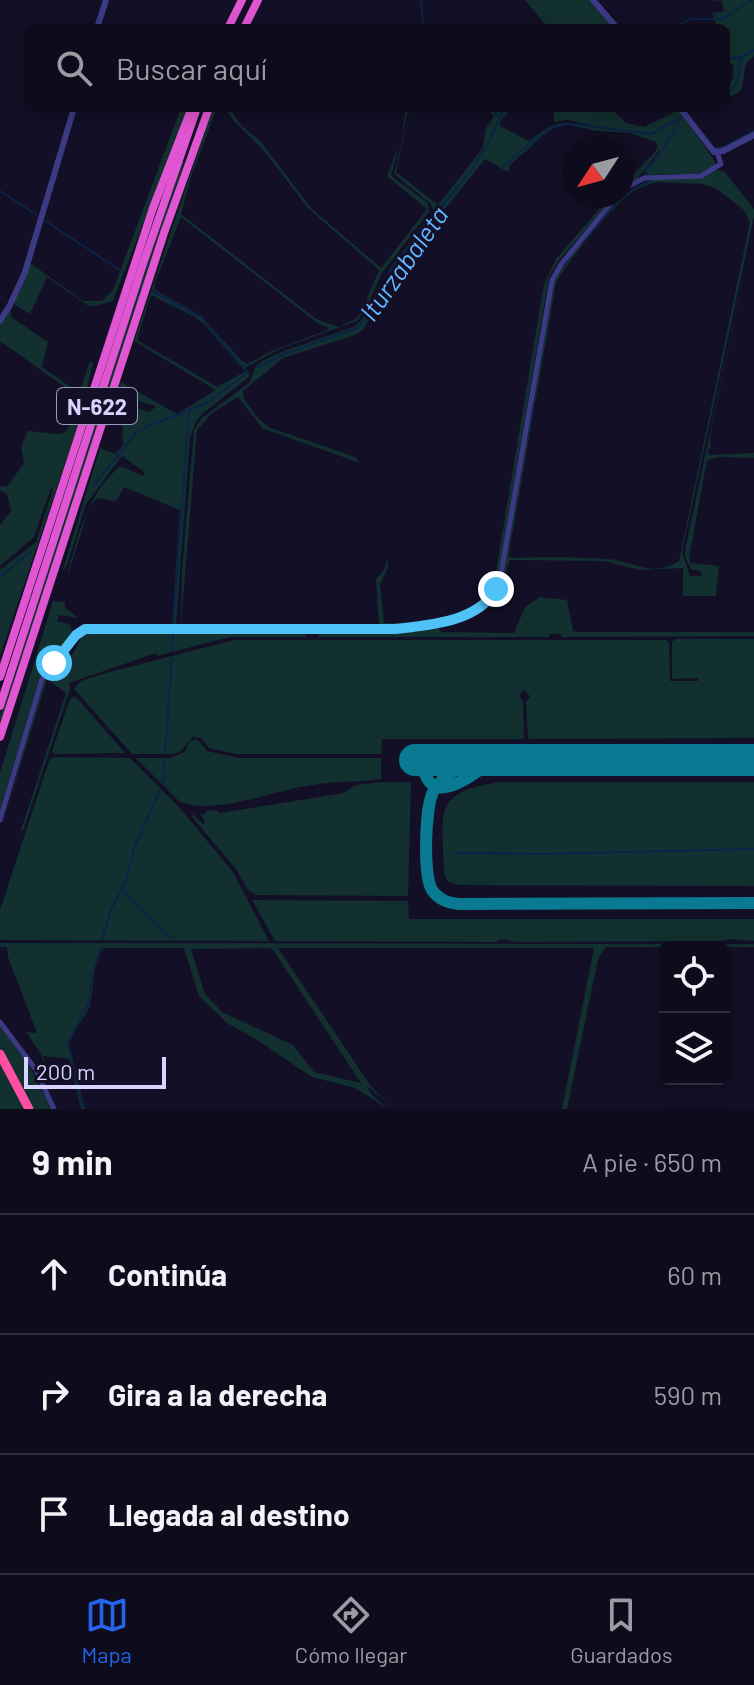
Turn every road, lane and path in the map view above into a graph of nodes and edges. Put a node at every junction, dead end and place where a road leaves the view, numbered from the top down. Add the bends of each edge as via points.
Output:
1 (106, 0) edge
2 (244, 0) edge
3 (258, 0) edge
4 (593, 0) edge
5 (98, 24) edge
6 (232, 24) edge
7 (246, 24) edge
8 (614, 24) edge
9 (73, 112) edge
10 (193, 112) edge
11 (194, 112) edge
12 (208, 112) edge
13 (683, 112) edge
14 (754, 135) edge
15 (717, 152) junction
16 (634, 183) edge
17 (607, 208) edge
18 (0, 321) edge
19 (0, 677) edge
20 (0, 706) edge
21 (0, 737) edge
22 (0, 820) edge
23 (0, 1022) edge
24 (0, 1054) edge
25 (29, 1109) edge
26 (54, 1109) edge

1 - 5 street
2 - 6 highway
3 - 7 highway
4 - 8 street
9 - 18 street via 25,272
10 - 19 highway via 153,208
11 - 20 highway, N-622
12 - 21 highway, N-622
13 - 15 street
14 - 15 street
15 - 16 street via 721,164 709,173 644,178
17 - 22 street via 552,280 500,579 489,601 463,616 395,629 85,629 42,679
23 - 26 street via 36,1070
24 - 25 highway

